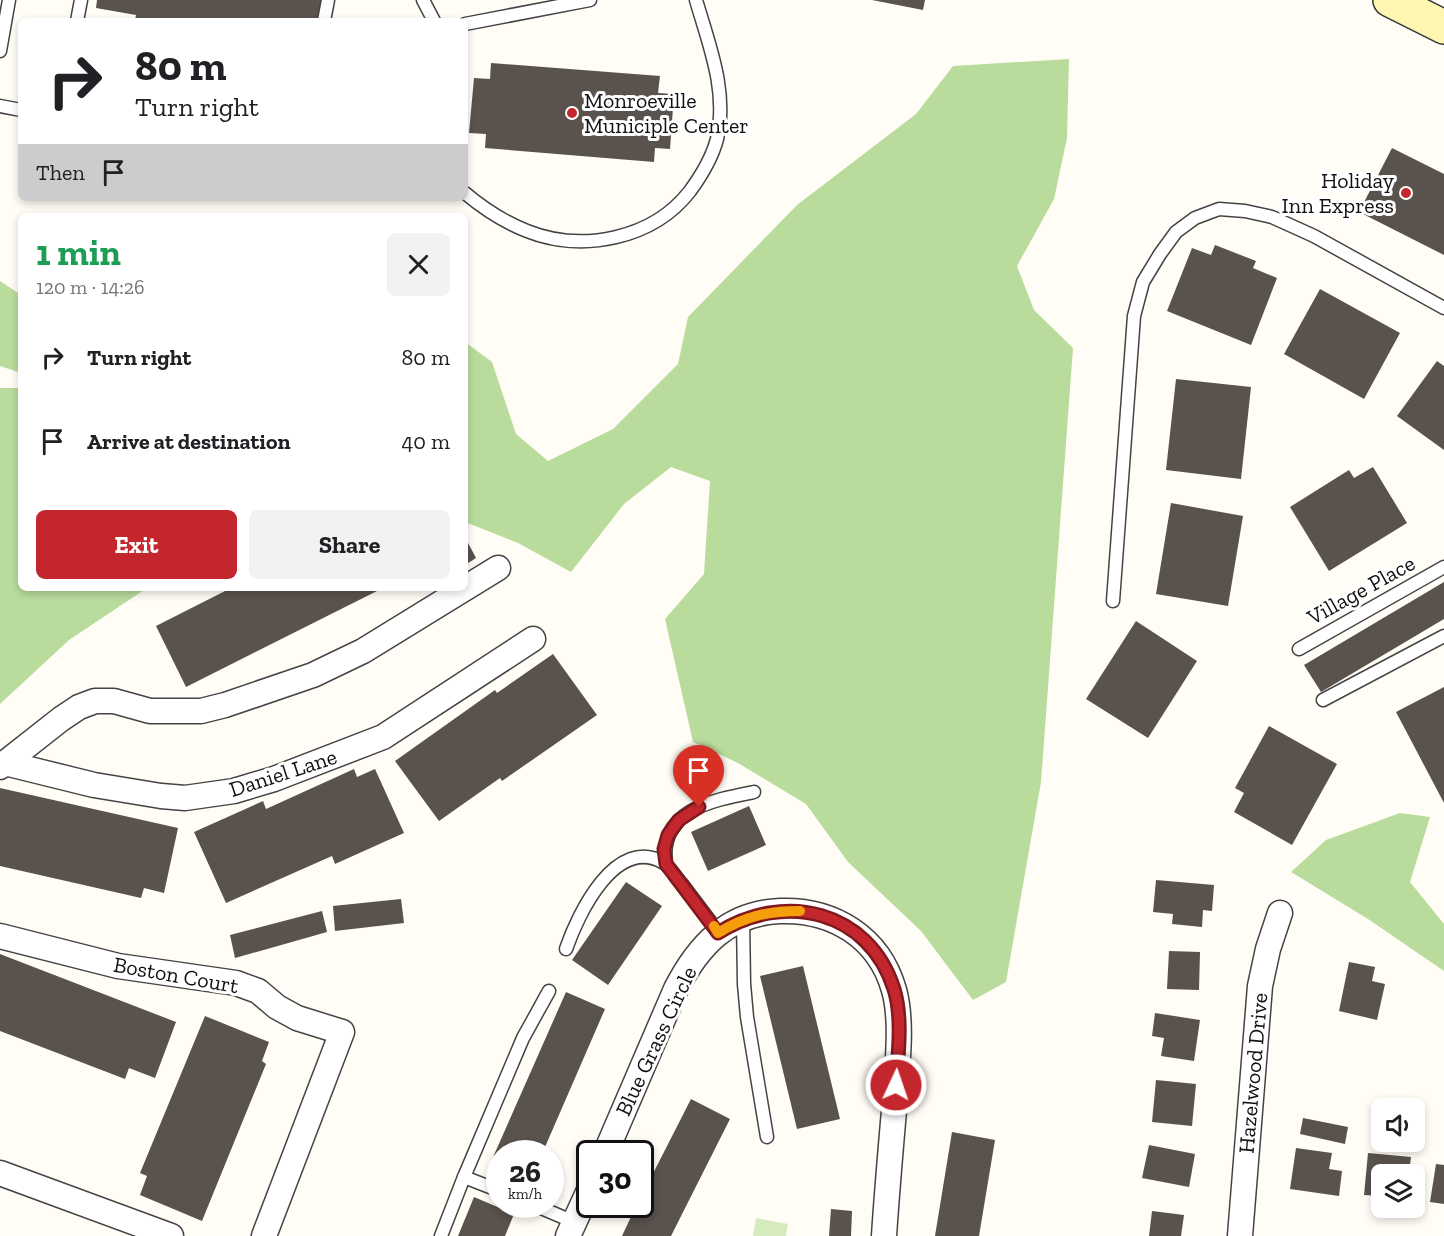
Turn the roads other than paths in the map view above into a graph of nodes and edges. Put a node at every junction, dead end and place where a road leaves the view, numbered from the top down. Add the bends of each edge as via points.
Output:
1 (9, 0) edge
2 (81, 0) edge
3 (328, 0) edge
4 (423, 0) edge
5 (590, 0) edge
6 (696, 0) edge
7 (1390, 0) edge
8 (78, 18) edge
9 (325, 18) edge
10 (432, 18) edge
11 (468, 23) edge
12 (1444, 27) edge
13 (0, 51) edge
14 (0, 106) edge
15 (18, 109) edge
16 (468, 195) edge
17 (1444, 308) edge
18 (1444, 567) edge
19 (498, 568) dead end
20 (468, 586) edge
21 (461, 591) edge
22 (1113, 601) dead end
23 (1444, 636) edge
24 (534, 639) dead end
25 (1299, 649) dead end
26 (1323, 700) dead end
27 (3, 765) edge
28 (754, 792) dead end
29 (666, 864) junction
30 (1280, 913) dead end
31 (742, 919) junction
32 (718, 933) junction
33 (0, 936) edge
34 (566, 949) dead end
35 (549, 991) dead end
36 (767, 1137) dead end
37 (610, 1140) edge
38 (0, 1173) edge
39 (464, 1177) junction
40 (486, 1186) edge
41 (554, 1218) edge
42 (571, 1229) edge
43 (171, 1236) edge
44 (264, 1236) edge
45 (441, 1236) edge
46 (884, 1236) edge
47 (1239, 1236) edge

1 - 13 lane
2 - 8 lane
3 - 9 lane
4 - 10 lane
5 - 11 lane
6 - 16 lane via 717,71 720,118 709,161 668,214 624,235 599,241 552,238 529,232
7 - 12 main road
14 - 15 lane
17 - 22 lane via 1272,217 1219,209 1195,218 1176,232 1143,282 1134,316
18 - 25 lane, Village Place
19 - 20 street, Daniel Lane
21 - 27 street, Daniel Lane via 363,651 313,675 225,705 201,711 150,711 114,701 95,701 79,707
23 - 26 lane
24 - 27 street, Daniel Lane via 383,737 234,791 185,798 161,796
28 - 29 lane via 723,798 679,820 668,835 664,849
29 - 32 lane
29 - 34 lane via 641,856 620,863 607,874 577,922
30 - 47 street, Hazelwood Drive via 1260,986
31 - 32 street, Blue Grass Circle
31 - 36 lane via 747,1017
31 - 46 street, Blue Grass Circle via 777,911 819,914 841,922 859,935 887,971 898,1014
32 - 37 street, Blue Grass Circle via 685,973
33 - 44 street, Boston Court via 118,966 236,983 258,992 297,1018 342,1032
35 - 39 lane via 523,1038
38 - 43 street
39 - 40 lane
39 - 45 lane
41 - 42 lane

